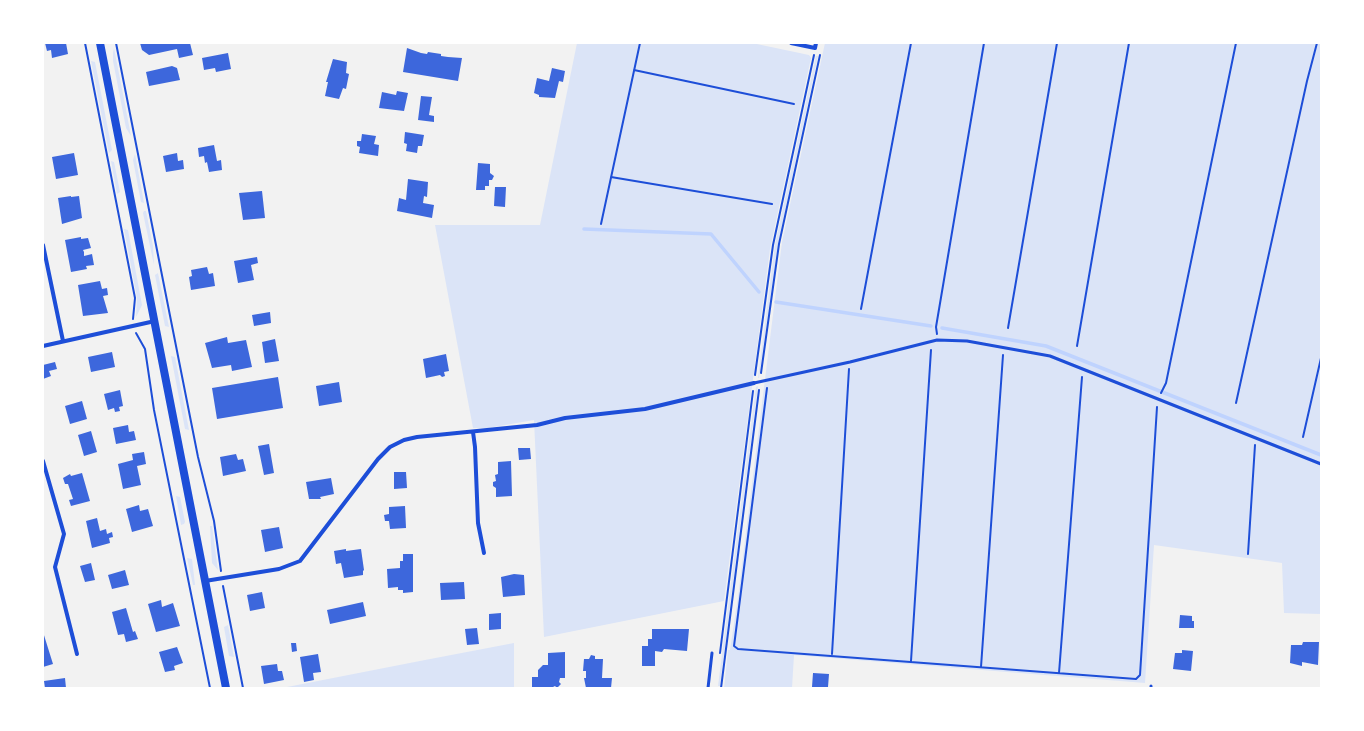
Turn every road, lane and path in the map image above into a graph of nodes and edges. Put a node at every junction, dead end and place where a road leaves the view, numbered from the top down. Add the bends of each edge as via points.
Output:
1 (85, 43) edge
2 (100, 43) edge
3 (116, 43) edge
4 (640, 43) edge
5 (791, 43) edge
6 (816, 43) edge
7 (911, 43) edge
8 (984, 43) edge
9 (1057, 43) edge
10 (1129, 43) edge
11 (1236, 43) edge
12 (1317, 43) edge
13 (815, 48) junction
14 (820, 54) dead end
15 (634, 70) junction
16 (794, 104) dead end
17 (611, 177) junction
18 (772, 204) dead end
19 (601, 224) dead end
20 (43, 245) edge
21 (861, 309) dead end
22 (155, 321) junction
23 (134, 325) junction
24 (1008, 328) dead end
25 (937, 340) junction
26 (63, 341) junction
27 (931, 342) junction
28 (43, 346) edge
29 (1077, 346) dead end
30 (1004, 348) junction
31 (1321, 358) edge
32 (850, 362) junction
33 (1084, 370) junction
34 (768, 381) junction
35 (760, 382) junction
36 (754, 383) junction
37 (1158, 398) junction
38 (1236, 403) dead end
39 (473, 432) junction
40 (1304, 437) dead end
41 (1256, 438) junction
42 (43, 462) edge
43 (1321, 464) edge
44 (484, 553) dead end
45 (1248, 554) dead end
46 (222, 579) junction
47 (206, 581) junction
48 (226, 603) junction
49 (219, 605) dead end
50 (198, 609) dead end
51 (194, 610) junction
52 (712, 653) dead end
53 (77, 654) dead end
54 (832, 654) junction
55 (719, 658) dead end
56 (910, 661) junction
57 (981, 667) junction
58 (1059, 673) junction
59 (210, 688) edge
60 (226, 688) edge
61 (243, 688) edge
62 (708, 688) edge
63 (721, 688) edge

1 - 23 path via 134,298
2 - 22 main road
3 - 46 path via 198,457 214,521
4 - 15 path
5 - 13 street
6 - 13 street
7 - 21 path
8 - 25 path via 936,327
9 - 24 path
10 - 29 path
11 - 37 path via 1166,383
12 - 38 path
13 - 36 path via 773,245
14 - 35 path via 779,244
15 - 16 path
15 - 17 path
17 - 18 path
17 - 19 path
20 - 26 street
22 - 23 street
22 - 47 main road
23 - 26 street
23 - 51 path via 145,349 154,410
25 - 27 lane
25 - 30 lane via 967,341
26 - 28 street
27 - 32 lane
27 - 56 path
30 - 33 lane via 1050,356
30 - 57 path
31 - 40 path
32 - 34 lane
32 - 54 path
33 - 37 lane
33 - 58 path via 1081,382
34 - 35 lane
34 - 54 path via 734,646 738,649
35 - 36 lane
35 - 63 path
36 - 39 street via 645,409
36 - 55 path
37 - 41 lane
37 - 58 path via 1140,675 1136,679
39 - 44 street via 478,524
39 - 46 street via 417,437 390,447 300,561 289,567
41 - 43 lane
41 - 45 path
42 - 53 street via 64,534 55,567
46 - 47 street
46 - 48 path
47 - 60 main road
48 - 49 path
48 - 61 path
50 - 51 path
51 - 59 path
52 - 62 lane
54 - 56 path
56 - 57 path
57 - 58 path

